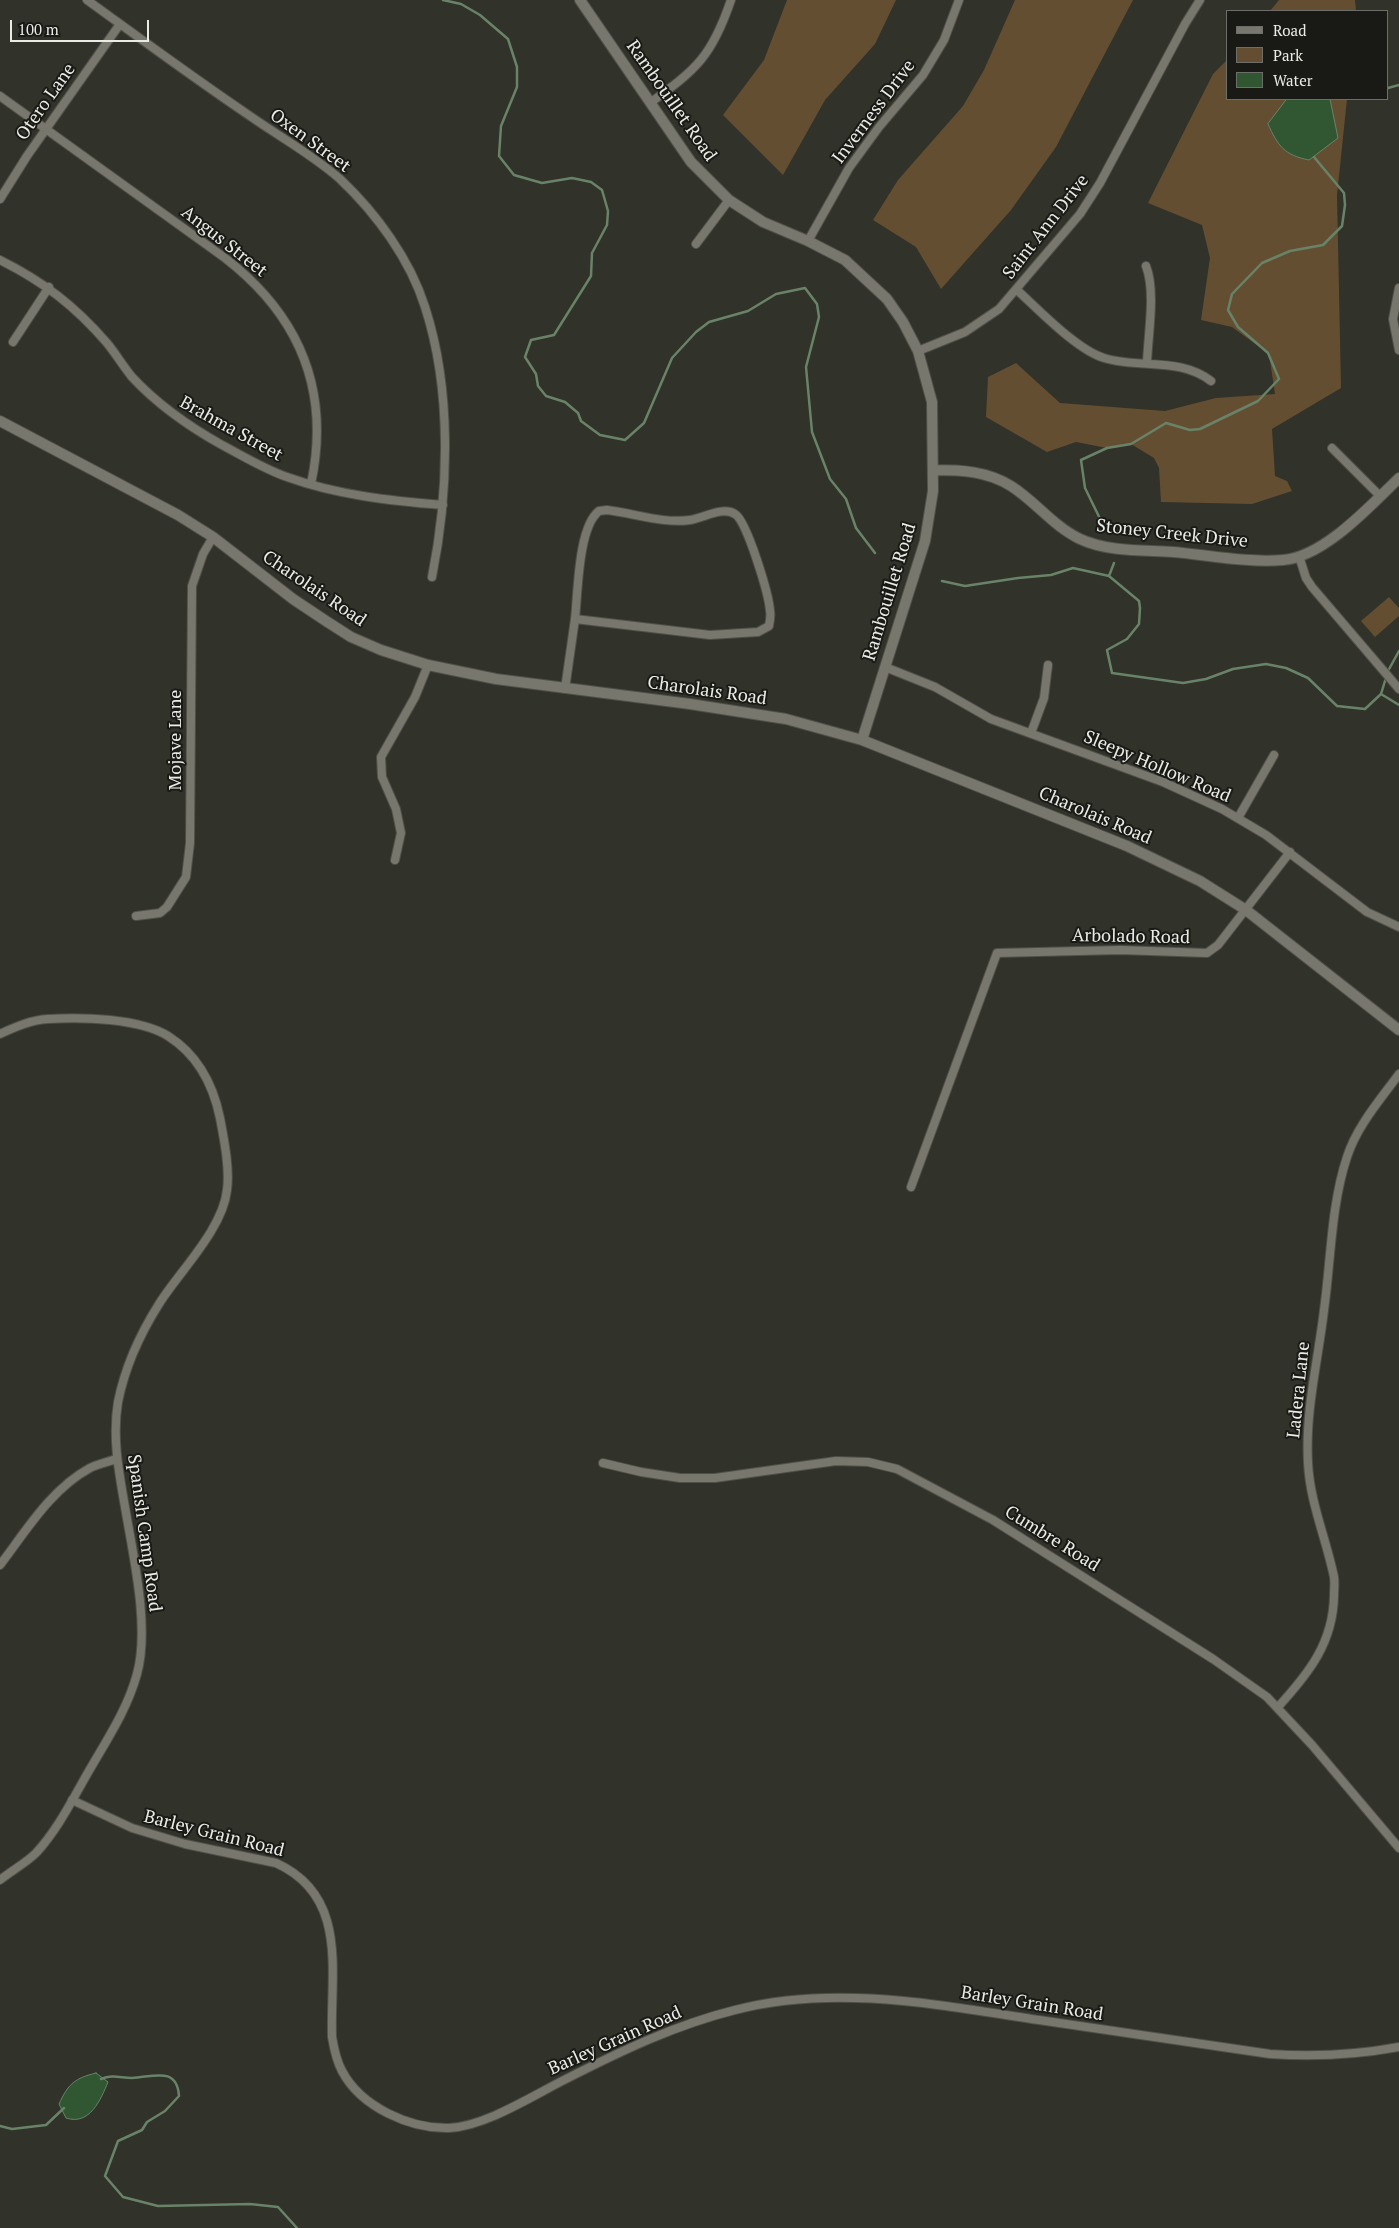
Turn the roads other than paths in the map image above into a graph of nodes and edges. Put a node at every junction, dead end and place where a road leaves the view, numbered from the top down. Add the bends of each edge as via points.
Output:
1 (87, 0) edge
2 (580, 0) edge
3 (731, 0) edge
4 (960, 0) edge
5 (1200, 0) edge
6 (120, 24) junction
7 (0, 96) edge
8 (650, 103) junction
9 (45, 130) junction
10 (0, 200) edge
11 (729, 200) junction
12 (808, 241) junction
13 (696, 244) dead end
14 (0, 260) edge
15 (1146, 266) dead end
16 (49, 287) junction
17 (1399, 288) edge
18 (1017, 290) junction
19 (13, 342) dead end
20 (1399, 350) edge
21 (918, 351) junction
22 (1147, 363) junction
23 (1211, 382) dead end
24 (0, 421) edge
25 (1332, 448) dead end
26 (934, 470) junction
27 (1399, 478) edge
28 (311, 484) junction
29 (1380, 496) junction
30 (444, 505) junction
31 (213, 537) junction
32 (1299, 556) junction
33 (432, 577) dead end
34 (575, 619) junction
35 (428, 665) junction
36 (1048, 666) dead end
37 (885, 667) junction
38 (565, 689) junction
39 (1399, 689) edge
40 (1031, 733) junction
41 (862, 740) junction
42 (1274, 755) dead end
43 (1238, 818) junction
44 (1290, 852) junction
45 (395, 860) dead end
46 (1246, 910) junction
47 (136, 916) dead end
48 (1399, 927) edge
49 (1399, 1030) edge
50 (0, 1034) edge
51 (1399, 1074) edge
52 (911, 1187) dead end
53 (116, 1459) junction
54 (603, 1463) dead end
55 (0, 1565) edge
56 (1278, 1707) junction
57 (72, 1800) junction
58 (1399, 1848) edge
59 (0, 1880) edge
60 (1399, 2047) edge

1 - 6 street, Oxen Street
2 - 8 street, Rambouillet Road
3 - 8 street via 720,32 706,56 681,81
4 - 12 street, Inverness Drive via 944,40 923,76 849,168
5 - 18 street, Saint Ann Drive via 1100,183 1080,214
6 - 9 street, Otero Lane
6 - 30 street, Oxen Street via 312,157 339,179 384,229 425,306 436,348 444,421
7 - 9 street, Angus Street
8 - 11 street, Rambouillet Road via 691,162
9 - 10 street, Otero Lane
9 - 28 street, Angus Street via 225,258 251,278 271,301 289,326 300,350 314,398 318,444
11 - 12 street, Rambouillet Road via 763,222
11 - 13 street
12 - 21 street, Rambouillet Road via 845,260 887,299
14 - 16 street, Brahma Street
15 - 22 street via 1151,290
16 - 19 street
16 - 28 street, Brahma Street via 80,312 131,376 166,410 198,432 262,466
17 - 20 street via 1394,319
18 - 21 street, Saint Ann Drive via 979,324
18 - 22 street via 1092,352 1116,361
21 - 26 street, Rambouillet Road via 932,402
22 - 23 street via 1185,368
24 - 31 street, Charolais Road via 178,515
25 - 29 street
26 - 32 street, Stoney Creek Drive via 965,470 996,478 1011,486 1062,528 1092,544 1254,560 1285,560
26 - 37 street, Rambouillet Road via 925,541
27 - 29 street, Stoney Creek Drive
28 - 30 street, Brahma Street via 373,498
29 - 32 street, Stoney Creek Drive via 1330,541
30 - 33 street, Oxen Street
31 - 35 street, Charolais Road via 293,599 351,637
31 - 47 street, Mojave Lane via 192,586 190,842 186,877 160,914
32 - 39 street via 1312,587
34 - 34 street via 583,541 589,521 599,511 607,510 644,518 690,520 720,512 734,513 746,530 771,612 769,626 758,632 730,634
34 - 38 street
35 - 38 street, Charolais Road
35 - 45 street via 415,697 381,757 382,777 402,833
36 - 40 street via 1044,698
37 - 40 street, Sleepy Hollow Road via 936,687 991,719
37 - 41 street, Rambouillet Road
38 - 41 street, Charolais Road via 740,711 786,719
40 - 43 street, Sleepy Hollow Road via 1163,782
41 - 46 street, Charolais Road via 1134,849 1200,881
42 - 43 street
43 - 44 street, Sleepy Hollow Road
44 - 46 street, Arbolado Road
44 - 48 street, Sleepy Hollow Road via 1367,912
46 - 49 street, Charolais Road
46 - 52 street, Arbolado Road via 1218,945 1207,953 1120,950 997,953
50 - 53 street, Spanish Camp Road via 47,1019 123,1021 155,1028 183,1046 205,1073 216,1097 228,1189 223,1209 159,1303 133,1352 118,1405
51 - 56 street, Ladera Lane via 1353,1141 1338,1193 1309,1414 1308,1463 1312,1501 1335,1579 1334,1614 1314,1663
53 - 55 street via 90,1468 61,1489
53 - 57 street, Spanish Camp Road via 140,1604 142,1637 138,1673 116,1726
54 - 56 street, Cumbre Road via 680,1478 715,1478 836,1461 868,1462 897,1469 989,1517 1052,1556 1213,1660
56 - 58 street, Cumbre Road
57 - 59 street, Spanish Camp Road via 35,1854
57 - 60 street, Barley Grain Road via 132,1828 185,1844 276,1862 303,1880 320,1902 331,1931 332,2037 342,2072 365,2099 417,2125 449,2128 481,2122 623,2050 672,2029 736,2009 805,1999 856,1997 937,2005 1270,2054 1313,2057

